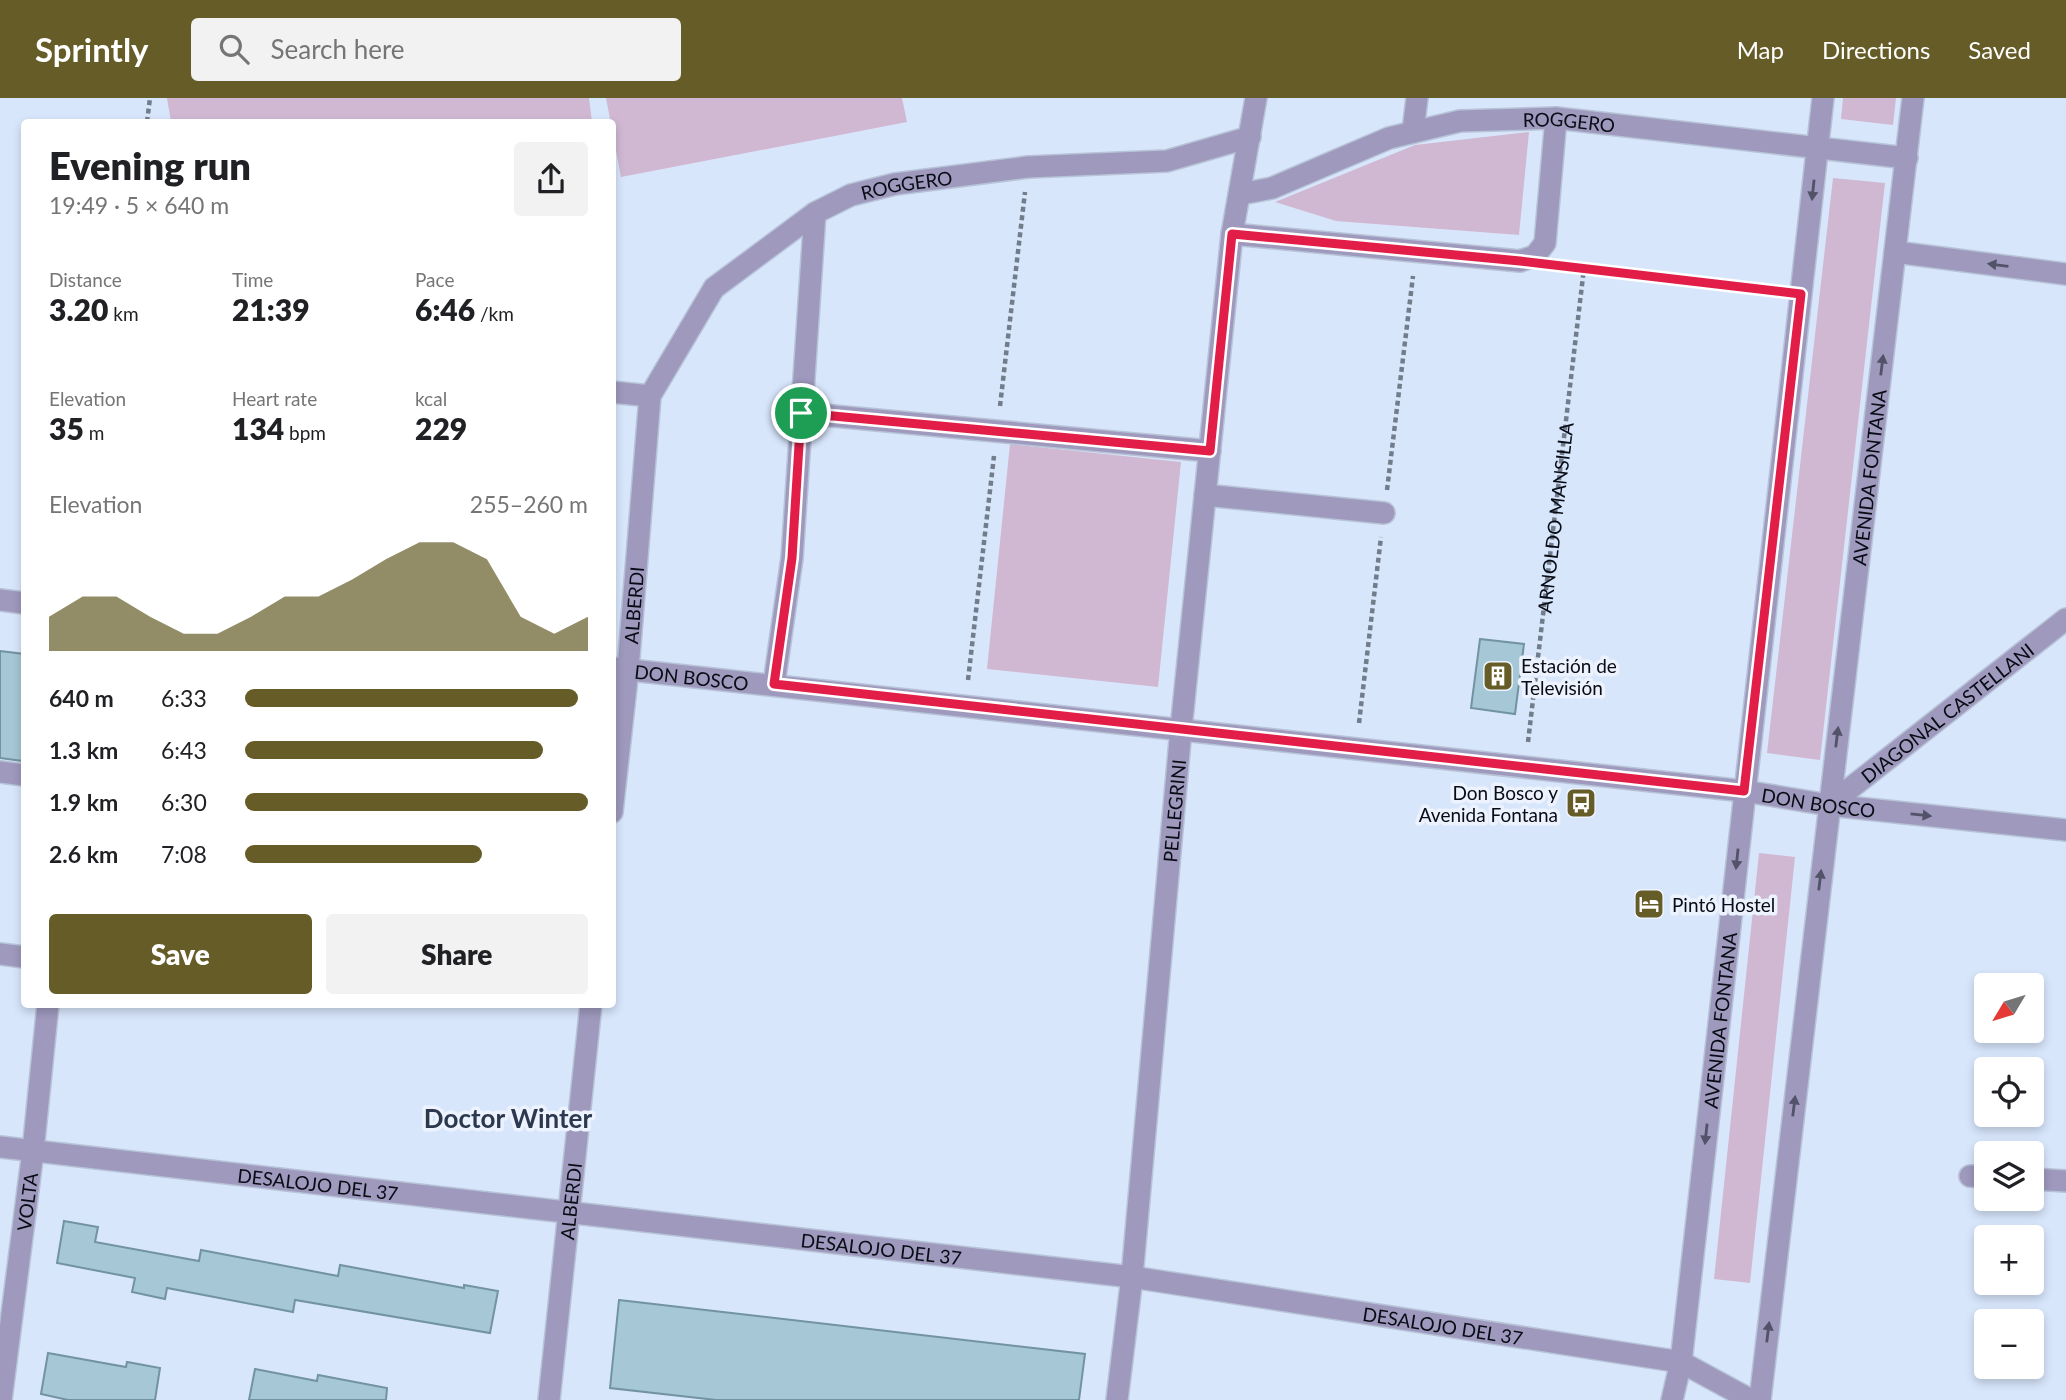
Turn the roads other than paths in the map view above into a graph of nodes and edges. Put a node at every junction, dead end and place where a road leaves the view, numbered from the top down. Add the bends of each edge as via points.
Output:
1 (1256, 98) edge
2 (1417, 98) edge
3 (1823, 98) edge
4 (1913, 98) edge
5 (1556, 118) junction
6 (1413, 131) junction
7 (1250, 136) junction
8 (1818, 149) junction
9 (1907, 158) junction
10 (1241, 194) junction
11 (815, 213) junction
12 (1232, 234) junction
13 (1895, 252) junction
14 (2066, 274) edge
15 (616, 392) edge
16 (650, 396) junction
17 (801, 413) junction
18 (1210, 451) junction
19 (1205, 495) junction
20 (1384, 513) dead end
21 (0, 600) edge
22 (21, 603) edge
23 (2066, 618) edge
24 (620, 668) edge
25 (774, 684) junction
26 (1181, 729) junction
27 (616, 740) edge
28 (0, 772) edge
29 (21, 775) edge
30 (1744, 791) junction
31 (1829, 805) junction
32 (2066, 830) edge
33 (0, 954) edge
34 (21, 957) edge
35 (48, 1008) edge
36 (591, 1008) edge
37 (0, 1147) edge
38 (33, 1151) junction
39 (2044, 1180) edge
40 (2066, 1181) edge
41 (569, 1210) junction
42 (1132, 1277) junction
43 (1682, 1362) junction
44 (1, 1400) edge
45 (549, 1400) edge
46 (1117, 1400) edge
47 (1672, 1400) edge
48 (1751, 1400) edge
49 (1760, 1400) edge

1 - 7 street, PELLEGRINI
2 - 6 street
3 - 8 street, AVENIDA FONTANA
4 - 9 street, AVENIDA FONTANA
5 - 6 street, ROGGERO via 1460,121
5 - 8 street, ROGGERO
5 - 12 street via 1545,243 1527,258
6 - 10 street, ROGGERO via 1272,188
7 - 10 street, PELLEGRINI
7 - 11 street, ROGGERO via 1167,161 1028,167 895,184 850,195
8 - 9 street, ROGGERO
8 -> 30 street, AVENIDA FONTANA
9 - 13 street, AVENIDA FONTANA
10 - 12 street, PELLEGRINI
11 - 16 street, ROGGERO via 714,288
11 - 17 street
12 - 18 street, PELLEGRINI
14 -> 13 street
31 -> 13 street, AVENIDA FONTANA
15 - 16 street
16 - 24 street, ALBERDI
17 - 18 street
17 - 25 street via 792,558
18 - 19 street, PELLEGRINI
19 - 20 street
19 - 26 street, PELLEGRINI
21 - 22 street
23 - 31 street, DIAGONAL CASTELLANI
24 - 25 street, DON BOSCO
24 - 27 street, ALBERDI
25 - 26 street, DON BOSCO
26 - 30 street, DON BOSCO
26 - 42 street, PELLEGRINI
28 - 29 street
30 - 31 street, DON BOSCO
30 -> 43 street, AVENIDA FONTANA
31 -> 32 street, DON BOSCO
49 -> 31 street, AVENIDA FONTANA
33 - 34 street
35 - 38 street, VOLTA
36 - 41 street, ALBERDI
37 - 38 street, DESALOJO DEL 37
38 - 41 street, DESALOJO DEL 37
38 - 44 street, VOLTA
39 - 40 street
41 - 42 street, DESALOJO DEL 37
41 - 45 street, ALBERDI
42 - 43 street, DESALOJO DEL 37
42 - 46 street, PELLEGRINI
43 - 47 street, AVENIDA FONTANA
43 - 48 street, DESALOJO DEL 37

